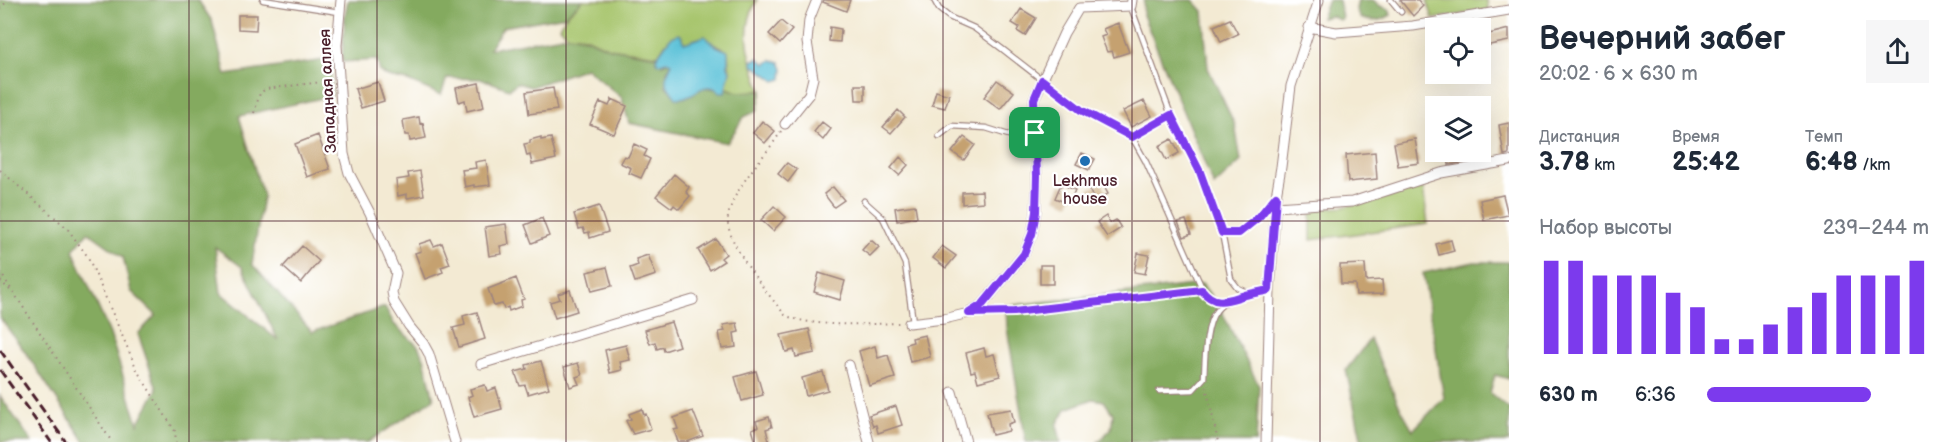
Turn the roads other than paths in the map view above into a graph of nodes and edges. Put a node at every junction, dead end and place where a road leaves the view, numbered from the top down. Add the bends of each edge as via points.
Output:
1 (262, 0) edge
2 (341, 0) edge
3 (817, 0) edge
4 (934, 0) edge
5 (1319, 0) edge
6 (1391, 0) edge
7 (1132, 3) edge
8 (1509, 10) edge
9 (339, 12) junction
10 (1401, 12) dead end
11 (1309, 27) junction
12 (1042, 80) junction
13 (1171, 115) junction
14 (785, 123) road end
15 (1035, 133) junction
16 (939, 136) dead end
17 (1132, 137) junction
18 (1509, 161) edge
19 (864, 201) dead end
20 (1275, 207) junction
21 (1269, 290) junction
22 (1250, 294) junction
23 (693, 300) dead end
24 (1227, 301) junction
25 (911, 323) joint
26 (481, 363) dead end
27 (849, 364) dead end
28 (1159, 391) dead end
29 (952, 392) dead end
30 (455, 442) edge
31 (869, 442) edge
32 (966, 442) edge
33 (1266, 442) edge

1 - 9 lane
2 - 9 street, Западная аллея
3 - 14 street via 809,20 807,42 813,78 808,94
4 - 12 lane via 949,17 974,28
5 - 11 street
6 - 10 lane
7 - 12 street via 1079,8
7 - 13 lane
8 - 11 street via 1413,26 1336,32
9 - 30 street, Западная аллея via 338,79 349,173 396,273 394,302 429,354
11 - 20 street via 1291,86
12 - 15 street via 1034,99
12 - 17 lane via 1081,110
13 - 17 lane
13 - 22 lane via 1200,172 1222,233 1231,279
15 - 16 lane via 1015,137 986,128 952,126
15 - 25 street via 1036,212 1024,254 983,304 969,313
17 - 24 lane via 1202,290 1211,299
18 - 20 street via 1441,173 1352,202
19 - 25 lane via 884,218 905,264
20 - 21 street
21 - 22 lane
21 - 33 street
22 - 24 lane
23 - 26 street
24 - 28 lane via 1212,319 1204,378 1193,390
27 - 31 street
29 - 32 street

